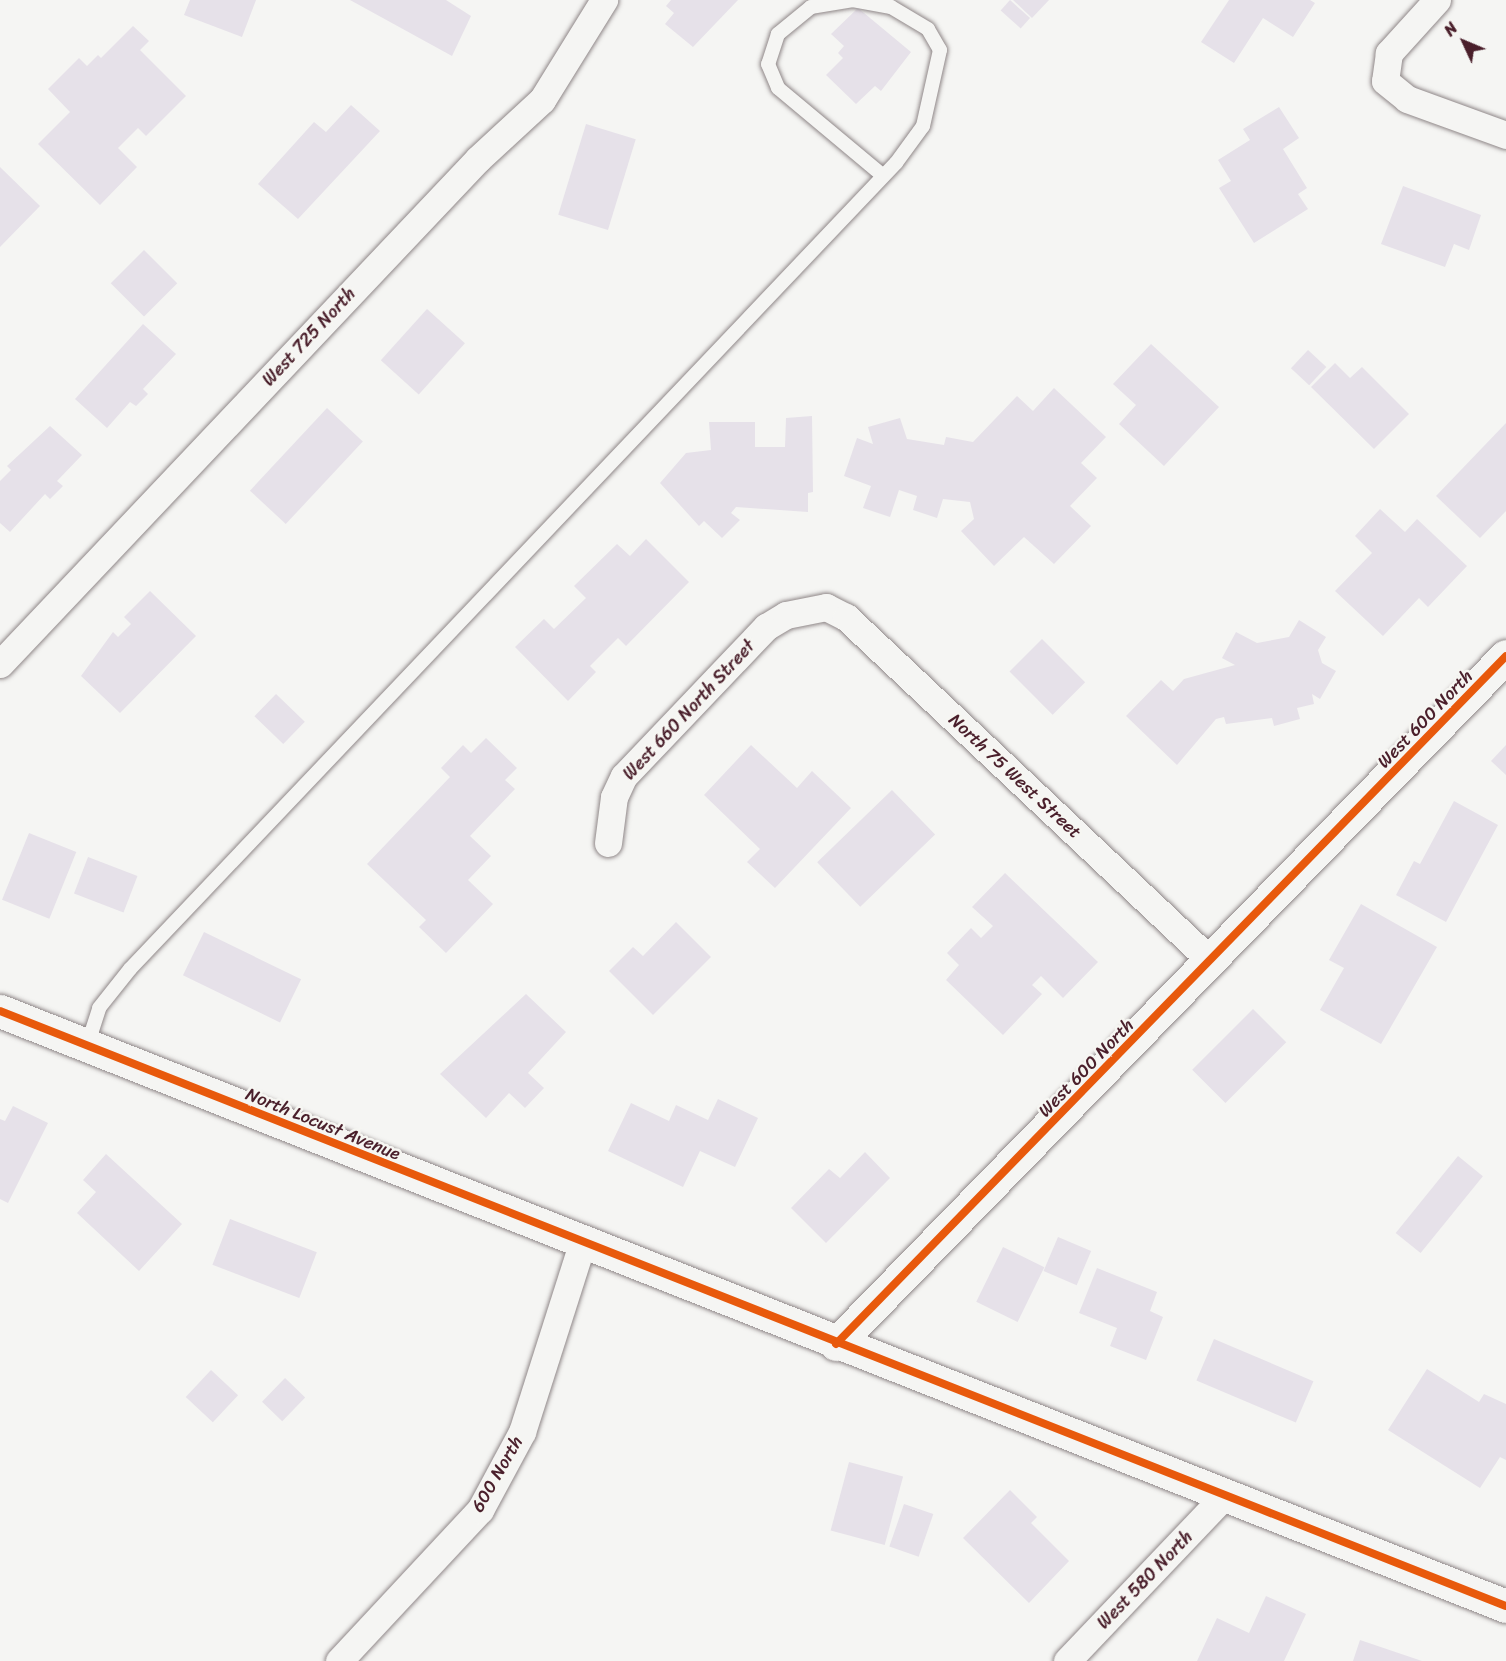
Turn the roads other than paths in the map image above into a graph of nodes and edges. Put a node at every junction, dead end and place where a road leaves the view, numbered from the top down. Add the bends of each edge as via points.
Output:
1 (604, 0) edge
2 (1437, 0) edge
3 (1506, 135) edge
4 (882, 175) junction
5 (810, 608) joint
6 (1506, 656) edge
7 (0, 664) edge
8 (608, 843) dead end
9 (1212, 962) junction
10 (0, 1011) edge
11 (87, 1046) junction
12 (582, 1244) junction
13 (836, 1344) junction
14 (1222, 1498) junction
15 (1506, 1606) edge
16 (339, 1661) edge
17 (1067, 1661) edge

1 - 7 street, West 725 North via 542,100 478,159
2 - 3 street via 1389,53 1385,81 1415,103
4 - 4 lane via 923,126 940,50 928,29 891,7 854,0 811,7 778,34 768,64 778,88
4 - 11 lane via 130,969 99,1008
5 - 8 street, West 660 North Street via 766,627 624,776 614,796
5 - 9 street, North 75 West Street via 826,607 846,617
6 - 9 street, West 600 North
9 - 13 street, West 600 North
10 - 11 street, North Locust Avenue
11 - 12 street, North Locust Avenue
12 - 13 street, North Locust Avenue
12 - 16 street, 600 North via 522,1432 480,1510
13 - 14 street, North Locust Avenue
14 - 15 street, North Locust Avenue
14 - 17 street, West 580 North

